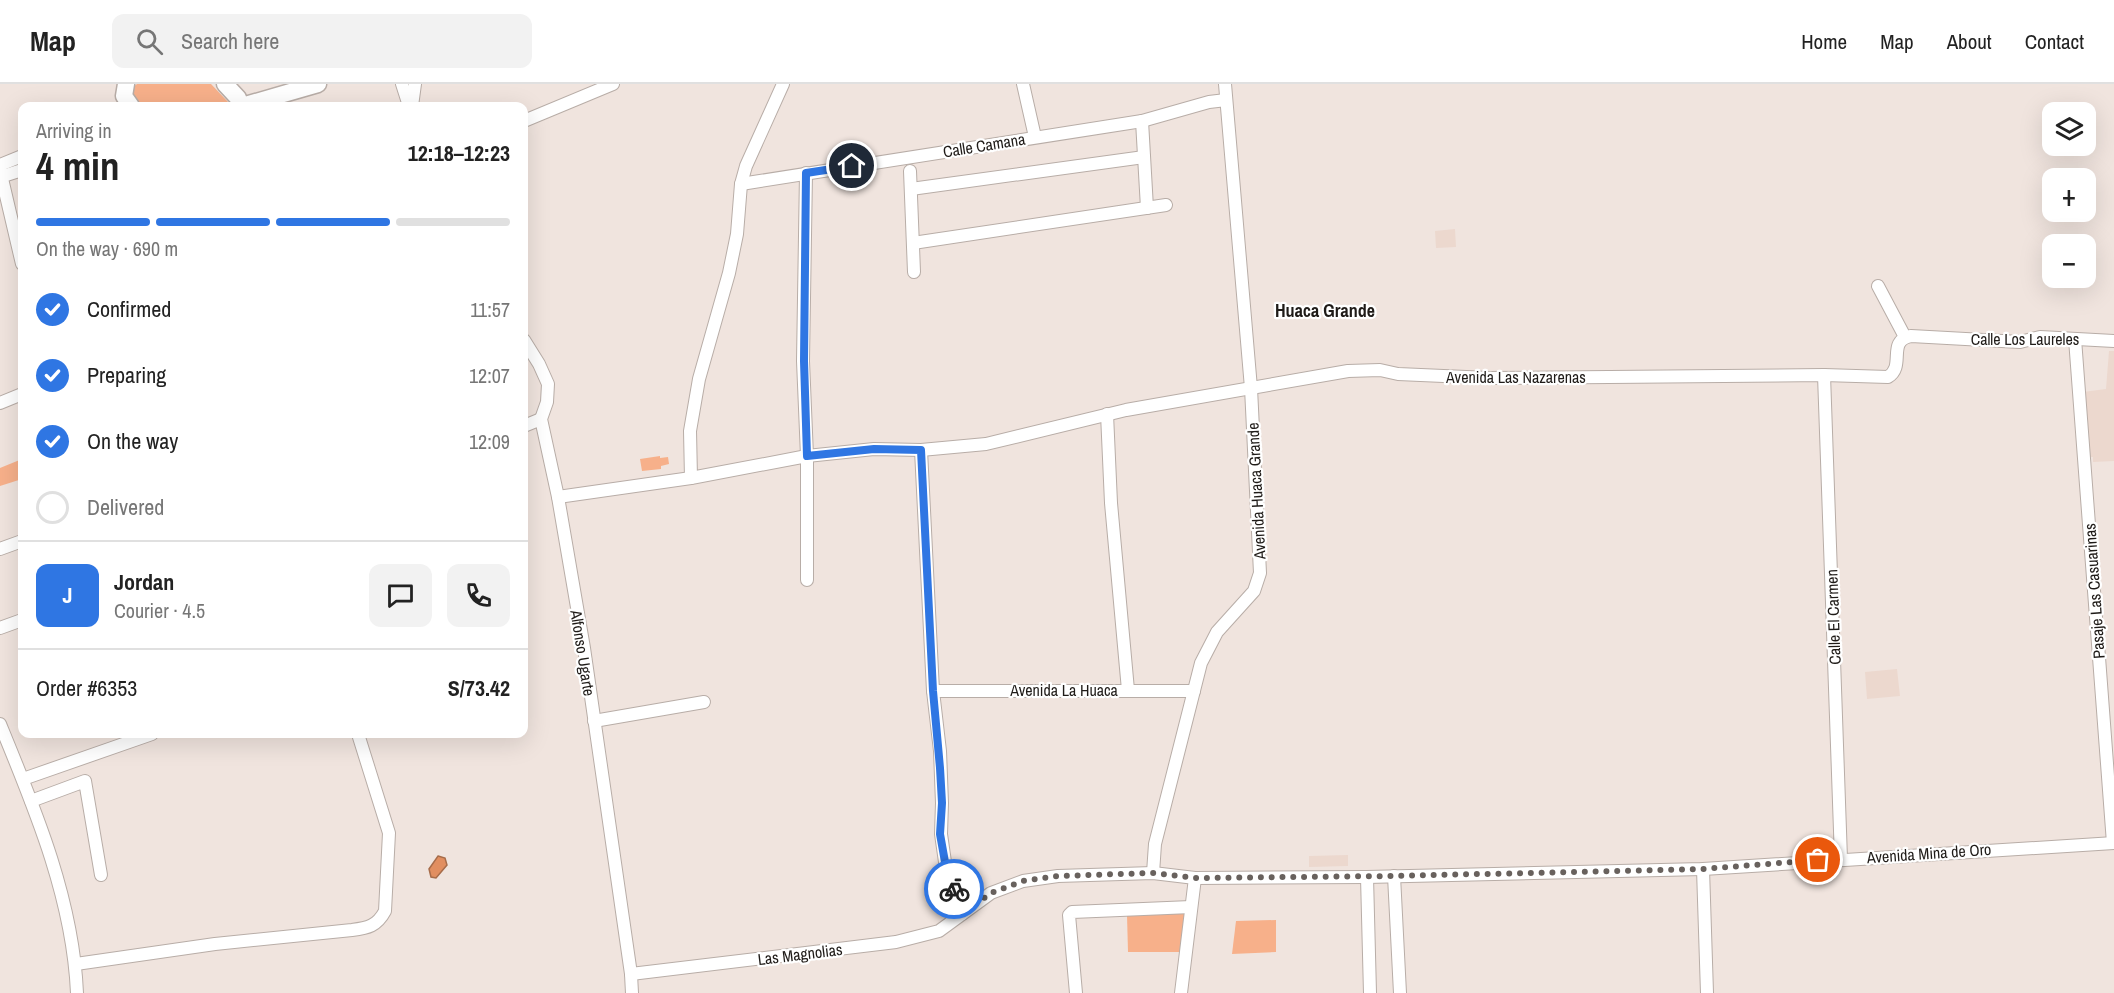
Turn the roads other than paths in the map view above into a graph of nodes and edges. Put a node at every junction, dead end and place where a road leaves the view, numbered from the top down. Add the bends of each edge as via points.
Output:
1 (225, 84) edge
2 (318, 84) edge
3 (402, 84) edge
4 (416, 84) edge
5 (613, 84) edge
6 (783, 84) edge
7 (1023, 84) edge
8 (1225, 84) edge
9 (123, 85) edge
10 (1226, 100) junction
11 (128, 102) edge
12 (240, 102) edge
13 (271, 102) edge
14 (409, 102) edge
15 (412, 102) edge
16 (528, 119) edge
17 (1142, 121) junction
18 (1035, 137) junction
19 (1144, 157) junction
20 (18, 159) edge
21 (18, 170) edge
22 (910, 171) dead end
23 (0, 172) edge
24 (806, 173) junction
25 (741, 184) junction
26 (911, 189) junction
27 (1166, 205) dead end
28 (1147, 208) junction
29 (18, 234) edge
30 (913, 243) junction
31 (914, 272) dead end
32 (1878, 286) dead end
33 (1903, 338) junction
34 (2075, 339) junction
35 (2114, 341) edge
36 (528, 346) edge
37 (1824, 375) junction
38 (1251, 388) junction
39 (18, 396) edge
40 (0, 403) edge
41 (1107, 414) junction
42 (541, 419) junction
43 (528, 424) edge
44 (921, 450) junction
45 (807, 456) junction
46 (691, 478) junction
47 (558, 497) junction
48 (18, 542) edge
49 (0, 549) edge
50 (807, 580) dead end
51 (18, 621) edge
52 (0, 628) edge
53 (1128, 690) junction
54 (933, 691) junction
55 (1194, 691) junction
56 (704, 702) dead end
57 (594, 721) junction
58 (0, 724) edge
59 (141, 738) edge
60 (359, 738) edge
61 (23, 779) junction
62 (31, 801) junction
63 (2113, 843) edge
64 (1841, 859) junction
65 (1703, 869) junction
66 (1153, 873) junction
67 (101, 875) dead end
68 (1394, 876) junction
69 (1367, 877) junction
70 (1195, 878) junction
71 (1191, 907) junction
72 (962, 914) junction
73 (76, 964) junction
74 (631, 974) junction
75 (77, 993) edge
76 (632, 993) edge
77 (1076, 993) edge
78 (1181, 993) edge
79 (1370, 993) edge
80 (1400, 993) edge
81 (1707, 993) edge

1 - 12 main road
2 - 13 main road
3 - 14 street
4 - 15 street
5 - 16 street
6 - 25 street
7 - 18 street
8 - 10 street, Avenida Huaca Grande
9 - 11 main road
10 - 17 street, Calle Camana
10 - 38 street, Avenida Huaca Grande
17 - 18 street, Calle Camana
17 - 19 street
18 - 24 street, Calle Camana
19 - 26 street
19 - 28 street
20 - 23 street
21 - 23 street
22 - 26 street
23 - 29 street
24 - 25 street, Calle Camana
24 - 45 street
25 - 46 street via 737,234 699,379 690,431
26 - 30 street
27 - 28 street
28 - 30 street
30 - 31 street
32 - 33 street
33 - 34 street, Calle Los Laureles via 2020,342 2040,337
33 - 37 street, Avenida Las Nazarenas via 1891,375
34 - 35 street, Calle Los Laureles
34 - 63 street, Pasaje Las Casuarinas
36 - 42 street, Alfonso Ugarte via 548,384
37 - 38 street, Avenida Las Nazarenas via 1489,378 1364,369
37 - 64 street, Calle El Carmen
38 - 41 street, Avenida Las Nazarenas
38 - 55 street, Avenida Huaca Grande via 1260,573 1254,591 1217,632 1201,663
39 - 40 street
41 - 44 street, Avenida Las Nazarenas via 986,444
41 - 53 street
42 - 43 street
42 - 47 street, Alfonso Ugarte
44 - 45 street, Avenida Las Nazarenas via 874,449
44 - 54 street
45 - 46 street, Avenida Las Nazarenas
45 - 50 street
46 - 47 street, Avenida Las Nazarenas
47 - 57 street, Alfonso Ugarte
48 - 49 street
51 - 52 street
53 - 54 street, Avenida La Huaca
53 - 55 street, Avenida La Huaca
54 - 72 street via 940,762 940,834
55 - 66 street, Avenida Huaca Grande via 1155,844
56 - 57 street
57 - 74 street, Alfonso Ugarte
58 - 61 street
59 - 61 street
60 - 73 street via 389,833 385,911 379,922 352,930
61 - 62 street
62 - 67 street via 85,781
62 - 73 street via 50,852
63 - 64 street, Avenida Mina de Oro
64 - 65 street, Avenida Mina de Oro
65 - 68 street, Avenida Mina de Oro
65 - 81 street
66 - 70 street, Avenida Mina de Oro
66 - 72 street, Avenida Mina de Oro via 1023,881 991,893
68 - 69 street, Avenida Mina de Oro
68 - 80 street
69 - 70 street, Avenida Mina de Oro
69 - 79 street
70 - 71 street
71 - 77 street via 1072,912 1069,915
71 - 78 street
72 - 74 street, Las Magnolias via 939,931 897,942
73 - 75 street
74 - 76 street, Alfonso Ugarte

